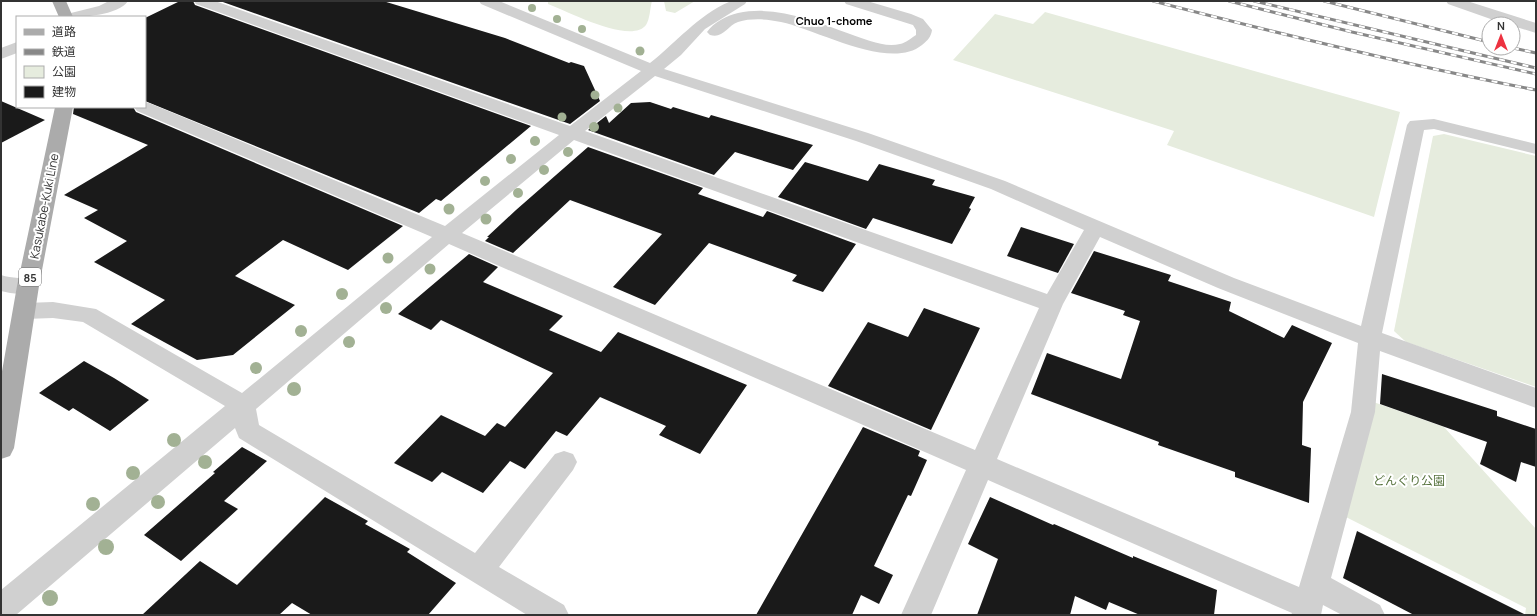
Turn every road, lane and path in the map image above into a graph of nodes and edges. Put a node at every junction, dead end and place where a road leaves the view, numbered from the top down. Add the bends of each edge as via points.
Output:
1 (60, 1) edge
2 (121, 1) edge
3 (201, 1) edge
4 (486, 1) edge
5 (740, 1) edge
6 (850, 1) edge
7 (1453, 1) edge
8 (66, 16) edge
9 (76, 16) edge
10 (1536, 28) edge
11 (16, 47) edge
12 (675, 52) junction
13 (1, 54) edge
14 (652, 70) junction
15 (64, 108) edge
16 (145, 108) edge
17 (572, 133) junction
18 (1536, 149) edge
19 (1096, 226) junction
20 (447, 235) junction
21 (1, 283) edge
22 (28, 286) junction
23 (1052, 304) junction
24 (25, 311) junction
25 (1370, 338) junction
26 (1536, 398) edge
27 (243, 405) junction
28 (1, 448) edge
29 (564, 462) dead end
30 (981, 464) junction
31 (479, 572) junction
32 (1309, 601) edge
33 (1, 610) edge
34 (554, 615) edge
35 (916, 615) edge
36 (1370, 615) edge

1 - 8 main road
2 - 9 street
3 - 17 street
4 - 14 street
5 - 12 street via 700,26
6 - 12 street via 918,22 924,30 924,36 903,49 884,48 859,42 782,12 733,20 710,35
7 - 10 street
11 - 13 street
12 - 14 street
14 - 17 street
14 - 19 street via 972,175
15 - 22 main road, Kasukabe-Kuki Line / 85
16 - 20 street
17 - 20 street
17 - 23 street
18 - 25 street via 1434,124 1416,125
19 - 23 street
19 - 25 street via 1226,283
20 - 27 street
20 - 30 street
21 - 22 street
22 - 24 main road, Kasukabe-Kuki Line / 85
23 - 30 street
24 - 27 street via 52,310 88,315
24 - 28 main road, Kasukabe-Kuki Line / 85
25 - 26 street
25 - 32 street via 1363,412
27 - 31 street via 248,431
27 - 33 street
29 - 31 street
30 - 32 street
30 - 35 street
31 - 34 street
32 - 36 street

